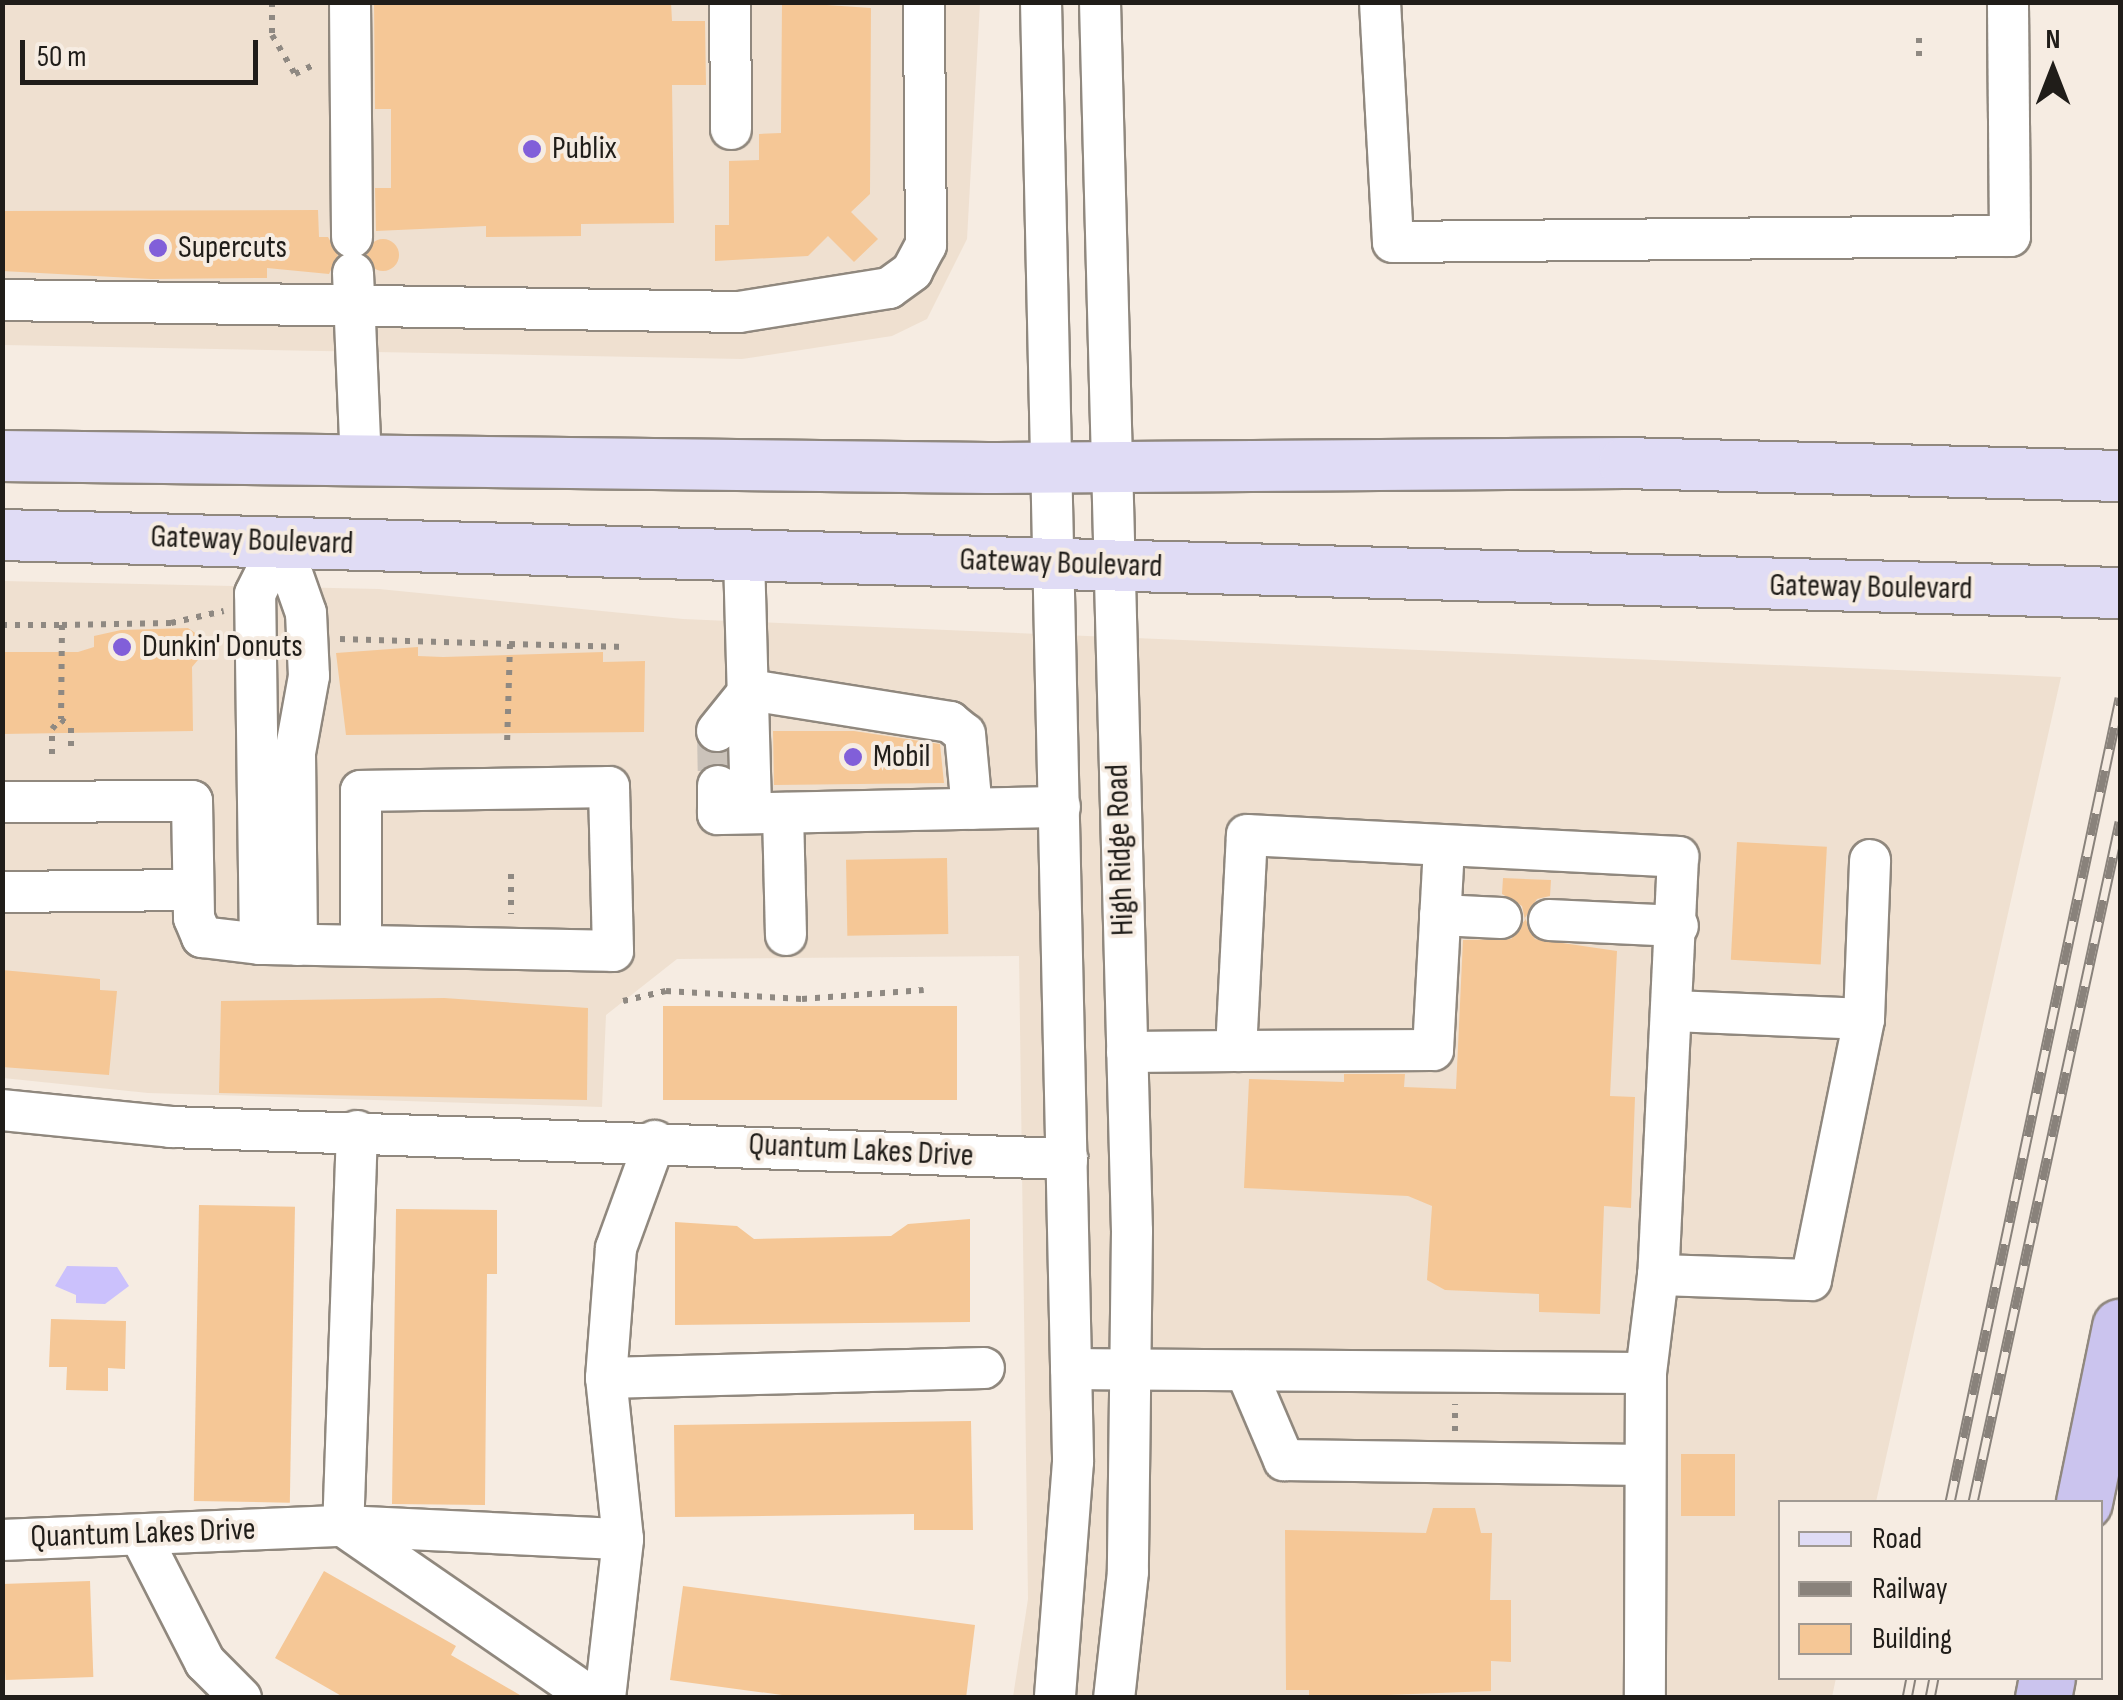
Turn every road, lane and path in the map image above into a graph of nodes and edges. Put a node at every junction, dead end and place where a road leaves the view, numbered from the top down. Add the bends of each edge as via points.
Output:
1 (272, 2) edge
2 (350, 2) edge
3 (730, 2) edge
4 (924, 2) edge
5 (1041, 2) edge
6 (1100, 2) edge
7 (1380, 2) edge
8 (2008, 2) edge
9 (1919, 38) dead end
10 (1919, 58) dead end
11 (331, 63) dead end
12 (732, 129) dead end
13 (352, 272) junction
14 (2, 300) edge
15 (2, 456) edge
16 (311, 461) junction
17 (360, 462) junction
18 (1050, 467) junction
19 (1110, 468) junction
20 (2120, 476) edge
21 (2, 536) edge
22 (281, 542) junction
23 (744, 557) junction
24 (1052, 564) junction
25 (1112, 566) junction
26 (2120, 593) edge
27 (230, 610) dead end
28 (2, 625) edge
29 (62, 626) junction
30 (333, 639) dead end
31 (510, 644) junction
32 (626, 647) dead end
33 (750, 690) junction
34 (61, 719) junction
35 (717, 731) tunnel mouth
36 (507, 743) dead end
37 (71, 753) dead end
38 (52, 754) dead end
39 (718, 786) tunnel mouth
40 (2, 802) edge
41 (1060, 807) junction
42 (972, 809) junction
43 (767, 813) junction
44 (1444, 847) junction
45 (1870, 860) dead end
46 (511, 874) dead end
47 (193, 890) junction
48 (2, 892) edge
49 (1440, 915) junction
50 (1501, 918) dead end
51 (1550, 920) dead end
52 (1678, 926) junction
53 (511, 930) dead end
54 (786, 935) dead end
55 (279, 944) junction
56 (360, 945) junction
57 (924, 990) dead end
58 (623, 1001) dead end
59 (1675, 1011) junction
60 (1864, 1019) junction
61 (1236, 1051) junction
62 (1127, 1052) junction
63 (2, 1110) edge
64 (357, 1131) junction
65 (655, 1141) junction
66 (1066, 1159) junction
67 (1658, 1275) junction
68 (2120, 1327) edge
69 (984, 1368) dead end
70 (1071, 1369) junction
71 (1132, 1370) junction
72 (1246, 1371) junction
73 (1646, 1374) junction
74 (606, 1378) junction
75 (1456, 1390) dead end
76 (1454, 1443) dead end
77 (1644, 1465) junction
78 (2084, 1500) edge
79 (343, 1526) junction
80 (140, 1535) junction
81 (623, 1539) junction
82 (2, 1540) edge
83 (241, 1698) edge
84 (592, 1698) edge
85 (605, 1698) edge
86 (1054, 1698) edge
87 (1114, 1698) edge
88 (1645, 1698) edge

1 - 11 path via 272,35 295,74
2 - 13 street
3 - 12 street
4 - 13 street via 926,245 912,271 888,288 738,312
5 - 18 street, High Ridge Road
6 - 19 street, High Ridge Road
7 - 8 street via 1393,242 2010,236
9 - 10 path
13 - 14 street
13 - 17 street
15 - 16 main road
16 - 17 main road
16 - 22 main road
17 - 18 main road
18 - 19 main road
18 - 24 street, High Ridge Road
19 - 20 main road via 1624,464
19 - 25 street, High Ridge Road
21 - 22 main road, Gateway Boulevard
22 - 23 main road, Gateway Boulevard
22 - 55 street via 306,613 309,676 295,753
23 - 24 main road, Gateway Boulevard
23 - 33 street
24 - 25 main road, Gateway Boulevard
24 - 41 street, High Ridge Road
25 - 26 main road, Gateway Boulevard
25 - 62 street, High Ridge Road
27 - 29 path via 171,623
28 - 29 path
29 - 34 path
30 - 31 path
31 - 32 path
31 - 36 path
33 - 35 street
33 - 42 street via 950,722 964,734
33 - 43 street
34 - 37 path via 70,728
34 - 38 path via 52,729
39 - 43 street via 718,814
40 - 47 street via 192,801
41 - 42 street
41 - 66 street, High Ridge Road
42 - 43 street
43 - 54 street
44 - 49 street
44 - 52 street via 1678,857
44 - 61 street via 1247,835
45 - 60 street
46 - 53 path
47 - 48 street
47 - 55 street via 202,938
49 - 50 street
49 - 61 street via 1433,1050
51 - 52 street
52 - 59 street
55 - 56 street
56 - 56 street via 360,791 610,787 613,951
57 - 58 path via 802,999 666,991
59 - 60 street
59 - 67 street via 1662,1111
60 - 67 street via 1810,1280
61 - 62 street
62 - 71 street, High Ridge Road
63 - 64 street, Quantum Lakes Drive via 171,1128
64 - 65 street, Quantum Lakes Drive
64 - 79 street
65 - 66 street, Quantum Lakes Drive
65 - 74 street via 616,1248
66 - 70 street, High Ridge Road
67 - 73 street
68 - 78 highway
69 - 74 street
70 - 71 street
70 - 86 street, High Ridge Road via 1069,1561
71 - 72 street
71 - 87 street, High Ridge Road via 1128,1572
72 - 73 street
72 - 77 street via 1284,1460
73 - 77 street
74 - 81 street
75 - 76 path
77 - 88 street
79 - 80 street, Quantum Lakes Drive
79 - 81 street, Quantum Lakes Drive
79 - 84 street
80 - 82 street, Quantum Lakes Drive
80 - 83 street via 205,1662
81 - 85 street

